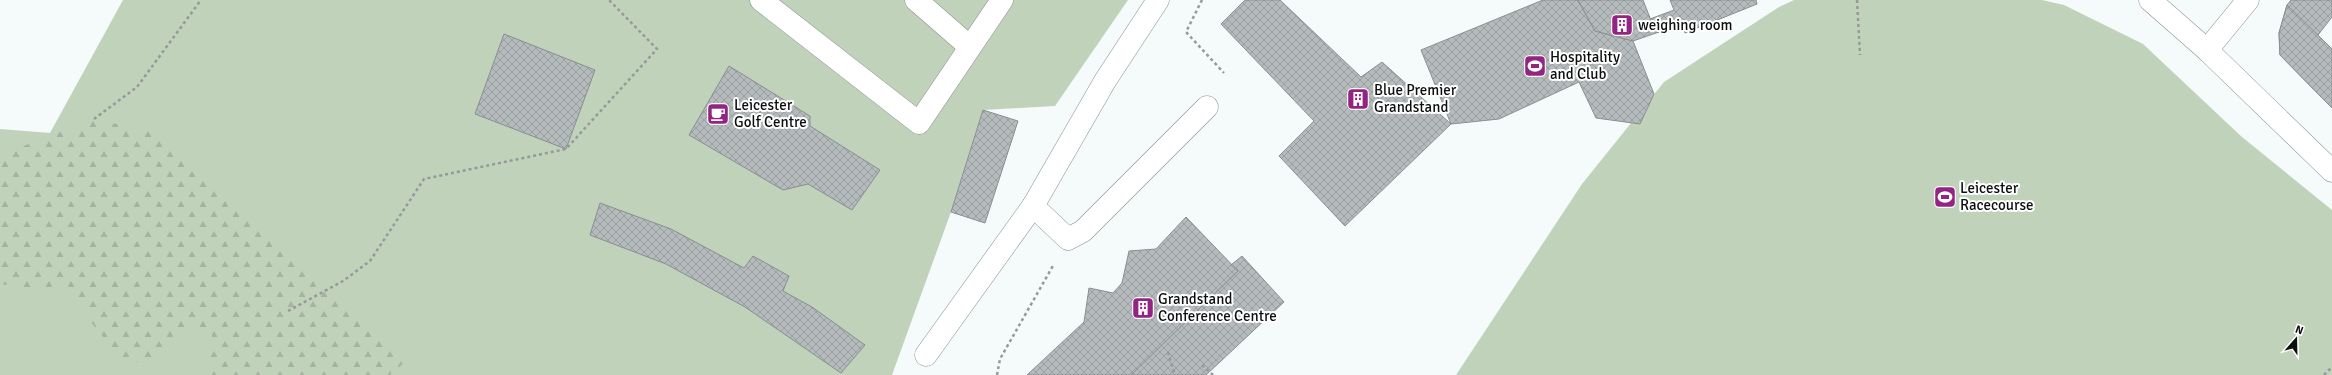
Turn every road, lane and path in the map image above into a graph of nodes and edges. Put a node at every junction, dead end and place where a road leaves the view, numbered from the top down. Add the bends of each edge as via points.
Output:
1 (201, 0) edge
2 (609, 0) edge
3 (761, 0) edge
4 (916, 0) edge
5 (1002, 0) edge
6 (1158, 0) edge
7 (1202, 0) edge
8 (1857, 0) edge
9 (2150, 0) edge
10 (2248, 0) edge
11 (970, 47) junction
12 (2207, 50) junction
13 (1860, 56) dead end
14 (1224, 73) dead end
15 (1207, 107) dead end
16 (94, 119) dead end
17 (2332, 171) edge
18 (1033, 206) junction
19 (1068, 239) junction
20 (288, 311) dead end
21 (1168, 352) dead end
22 (926, 355) dead end
23 (1202, 365) dead end
24 (2332, 367) edge
25 (997, 375) edge
26 (1175, 375) edge
27 (1213, 375) edge
28 (2324, 375) edge

1 - 16 path via 137,86
2 - 20 path via 657,49 566,149 424,179 370,261 343,282
3 - 11 street via 919,123
4 - 11 street
5 - 11 street
6 - 18 street via 1105,81
7 - 14 path via 1186,32
8 - 13 path
9 - 12 street
10 - 12 street
12 - 17 street
15 - 19 street via 1083,231
18 - 19 street
18 - 22 street
19 - 25 path via 1000,359
21 - 26 path
23 - 27 path
24 - 28 path

